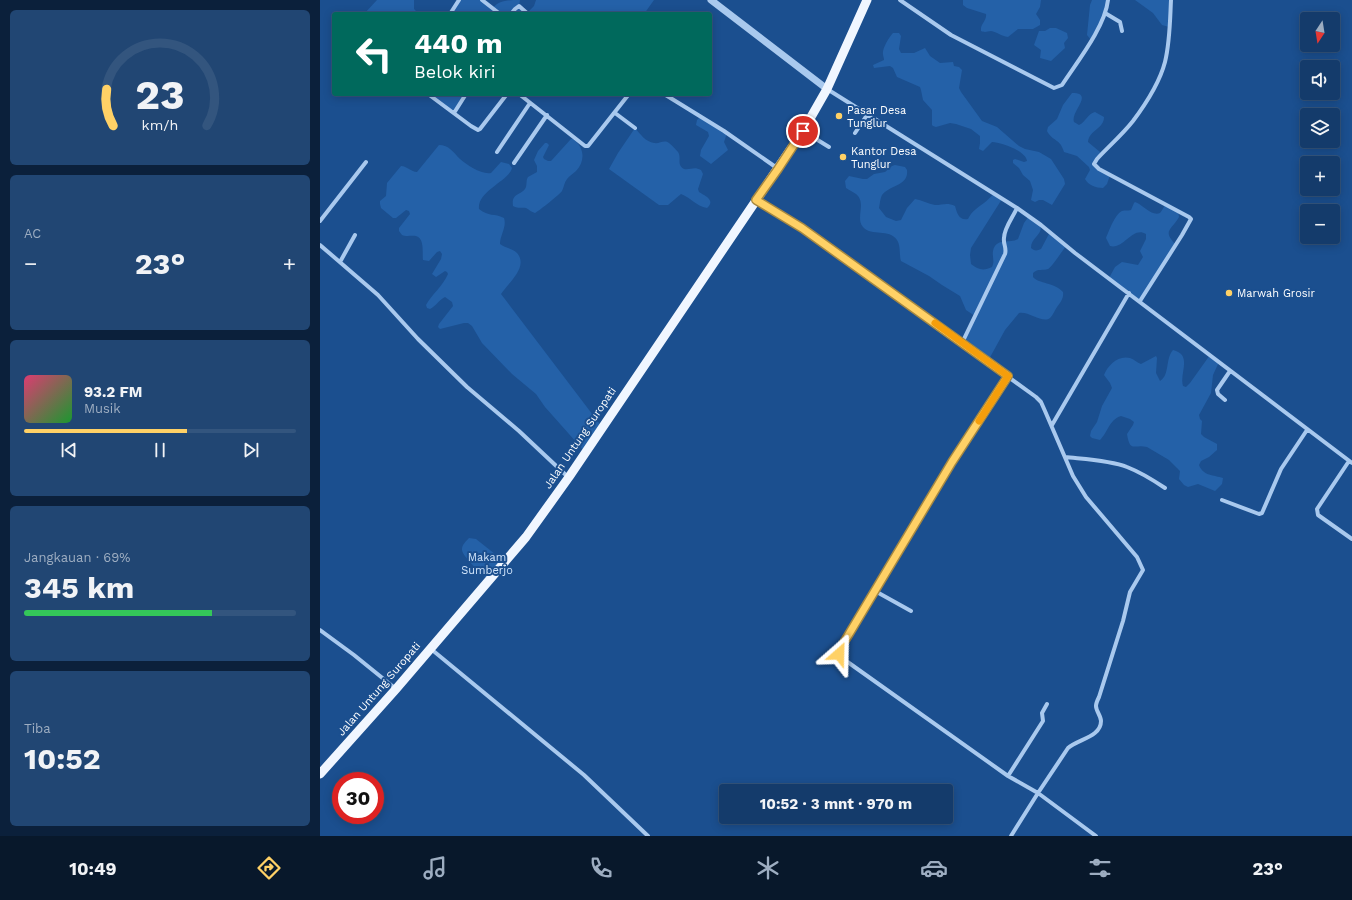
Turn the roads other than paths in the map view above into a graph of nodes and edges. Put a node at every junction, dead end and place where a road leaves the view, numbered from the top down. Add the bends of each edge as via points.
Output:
1 (459, 0) edge
2 (482, 0) edge
3 (711, 0) edge
4 (867, 0) edge
5 (900, 0) edge
6 (1108, 0) edge
7 (1171, 0) edge
8 (451, 12) edge
9 (497, 12) edge
10 (513, 12) edge
11 (526, 12) edge
12 (1105, 13) junction
13 (1122, 32) dead end
14 (827, 89) junction
15 (431, 96) edge
16 (465, 96) edge
17 (505, 96) edge
18 (522, 96) edge
19 (628, 96) edge
20 (667, 96) edge
21 (530, 102) junction
22 (454, 113) junction
23 (615, 113) junction
24 (546, 115) junction
25 (867, 115) junction
26 (635, 128) dead end
27 (803, 131) junction
28 (855, 133) dead end
29 (829, 147) dead end
30 (497, 152) dead end
31 (366, 162) dead end
32 (514, 163) dead end
33 (778, 169) junction
34 (756, 200) junction
35 (1017, 208) junction
36 (320, 221) edge
37 (355, 235) dead end
38 (320, 245) edge
39 (340, 262) junction
40 (1129, 293) junction
41 (1140, 301) junction
42 (962, 343) junction
43 (1230, 371) junction
44 (1008, 376) junction
45 (1225, 400) dead end
46 (1052, 425) junction
47 (1307, 430) junction
48 (1065, 457) junction
49 (1350, 462) edge
50 (568, 477) junction
51 (1165, 488) dead end
52 (1222, 500) dead end
53 (1352, 539) edge
54 (875, 591) junction
55 (911, 611) dead end
56 (320, 630) edge
57 (431, 648) junction
58 (396, 689) junction
59 (1047, 704) dead end
60 (320, 774) edge
61 (1008, 776) junction
62 (1038, 793) junction
63 (648, 836) edge
64 (1011, 836) edge
65 (1096, 836) edge

1 - 8 street
2 - 9 street
3 - 14 street
4 - 14 main road, Jalan Untung Suropati
5 - 12 street via 951,35 1054,88 1062,85 1096,32
6 - 12 street
7 - 41 street via 1166,61 1162,71 1133,121 1094,164 1191,219
10 - 11 street via 519,6
12 - 13 street via 1120,22
14 - 25 street
14 - 27 main road, Jalan Untung Suropati
15 - 22 street
16 - 22 street
17 - 22 street via 478,130
18 - 21 street
19 - 23 street
20 - 33 street via 724,131
21 - 24 street
21 - 30 street
23 - 24 street via 588,146
23 - 26 street
24 - 32 street
25 - 28 street
25 - 35 street
27 - 29 street
27 - 33 main road, Jalan Untung Suropati
31 - 36 street
33 - 34 main road, Jalan Untung Suropati
34 - 42 street via 802,228
34 - 50 main road, Jalan Untung Suropati
35 - 40 street
35 - 42 street via 1005,232 1005,254
37 - 39 street
38 - 39 street
39 - 50 street via 378,295 418,339 467,386
40 - 41 street
40 - 46 street
41 - 43 street
42 - 44 street
43 - 45 street via 1217,390
43 - 47 street
44 - 46 street via 1041,402
44 - 54 street via 952,462
46 - 48 street
47 - 49 street
47 - 52 street via 1281,469 1262,513 1258,514
48 - 51 street via 1127,467
48 - 62 street via 1086,497 1137,557 1143,570 1130,592 1096,706 1101,725 1096,732 1074,742 1068,748
49 - 53 street via 1317,512
50 - 57 main road, Jalan Untung Suropati via 526,537
54 - 55 street
54 - 61 street via 839,654
56 - 58 street
57 - 58 main road, Jalan Untung Suropati
57 - 63 street via 584,775
58 - 60 main road, Jalan Untung Suropati
59 - 61 street via 1042,713 1043,721
61 - 62 street
62 - 64 street
62 - 65 street

